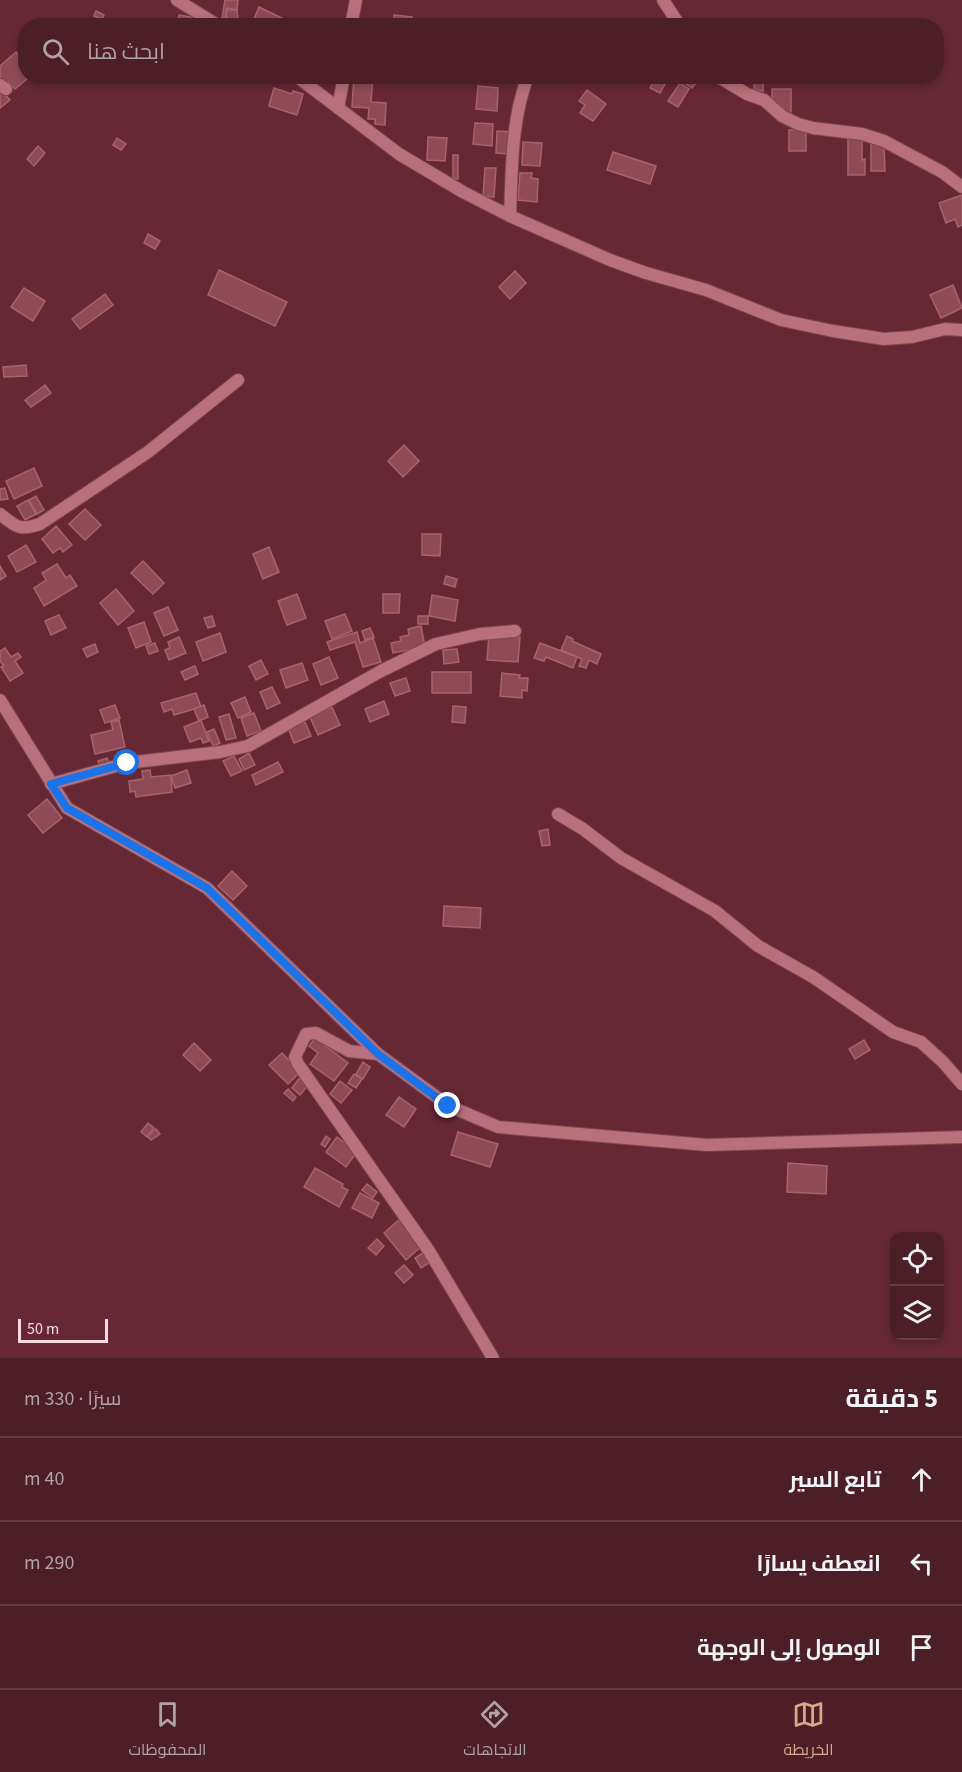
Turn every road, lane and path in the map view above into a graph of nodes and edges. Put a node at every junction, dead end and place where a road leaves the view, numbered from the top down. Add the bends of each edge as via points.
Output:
1 (177, 0) edge
2 (356, 0) edge
3 (663, 0) edge
4 (206, 18) edge
5 (353, 18) edge
6 (675, 18) edge
7 (306, 84) edge
8 (342, 84) edge
9 (525, 84) edge
10 (730, 84) edge
11 (338, 108) junction
12 (962, 187) edge
13 (510, 216) junction
14 (962, 330) edge
15 (238, 380) dead end
16 (0, 514) edge
17 (515, 631) dead end
18 (0, 700) edge
19 (51, 784) junction
20 (558, 814) dead end
21 (378, 1054) junction
22 (962, 1084) edge
23 (962, 1137) edge
24 (493, 1358) edge

1 - 4 street
2 - 5 street
3 - 6 street
7 - 11 street
8 - 11 street
9 - 13 street via 512,166
10 - 12 street via 764,100 798,124 884,141
11 - 13 street via 399,154
13 - 14 street via 610,260 706,290 781,320 884,339
15 - 16 street via 148,452 40,524 26,529 18,527
17 - 19 street via 436,644 248,746 127,763
18 - 19 street
19 - 21 street via 67,808 207,888
20 - 22 street via 621,858 715,911 758,945 893,1032 921,1042
21 - 23 street via 448,1106 498,1127 707,1145
21 - 24 street via 349,1051 311,1032 306,1034 295,1057 429,1251

